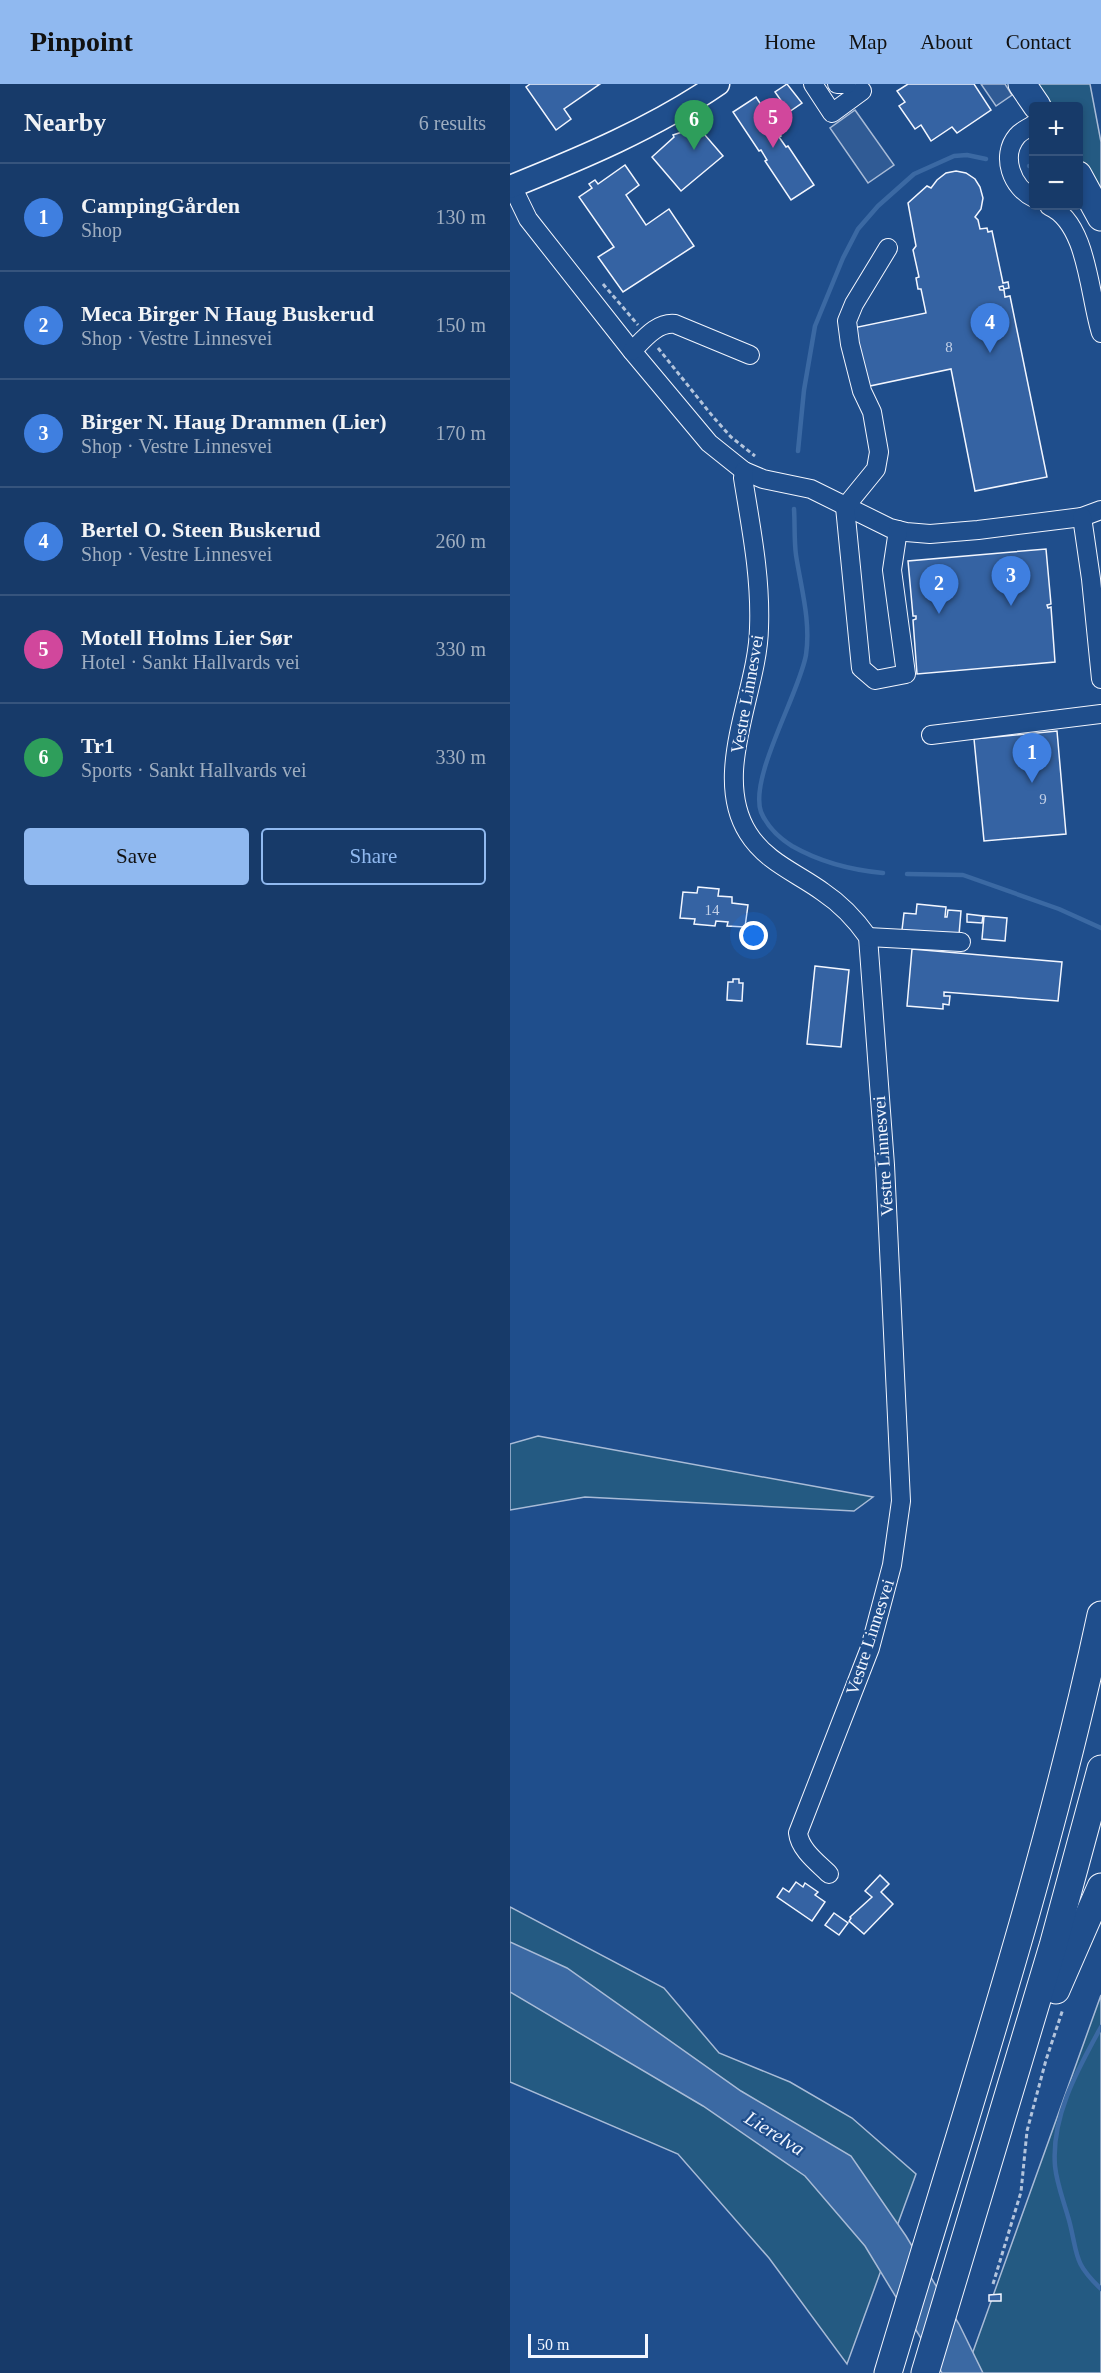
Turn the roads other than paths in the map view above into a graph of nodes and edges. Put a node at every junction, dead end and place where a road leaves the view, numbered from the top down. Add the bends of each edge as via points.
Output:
1 (718, 84) edge
2 (813, 84) edge
3 (837, 84) edge
4 (1022, 84) edge
5 (854, 88) edge
6 (1034, 102) edge
7 (1029, 128) edge
8 (1083, 184) edge
9 (511, 186) edge
10 (1029, 196) edge
11 (1057, 210) edge
12 (1101, 217) edge
13 (888, 248) dead end
14 (1101, 333) edge
15 (632, 351) junction
16 (750, 355) dead end
17 (744, 471) junction
18 (845, 507) junction
19 (1101, 510) edge
20 (1082, 517) junction
21 (898, 530) junction
22 (1101, 679) edge
23 (1101, 714) edge
24 (931, 735) dead end
25 (868, 937) junction
26 (961, 942) dead end
27 (1101, 1615) edge
28 (1101, 1768) edge
29 (829, 1875) dead end
30 (1101, 1887) edge
31 (1019, 2060) junction
32 (889, 2370) edge
33 (925, 2373) edge

1 - 9 main road via 628,136
2 - 5 street via 832,113
3 - 5 street
4 - 6 highway
7 - 10 street via 1017,136 1009,160 1011,176
8 - 12 highway
9 - 15 street via 528,219
11 - 14 street via 1071,224 1083,256
13 - 18 street via 848,321 850,344 862,391 872,412 879,452 876,469
15 - 16 street via 667,323
15 - 17 street via 709,443
17 - 18 street via 811,489
17 - 25 street, Vestre Linnesvei via 759,591 759,631 735,762 737,806 748,833 760,849 848,912
18 - 21 street
18 - 21 street via 861,668 875,680 906,674 892,570
19 - 20 street
20 - 21 street via 930,534
20 - 22 street
23 - 24 street
25 - 26 street
25 - 29 street, Vestre Linnesvei via 885,1175 901,1501 892,1566 870,1648 798,1833 804,1848
27 - 32 highway via 1022,1929
28 - 31 highway
30 - 31 highway via 1051,2006
31 - 33 highway

